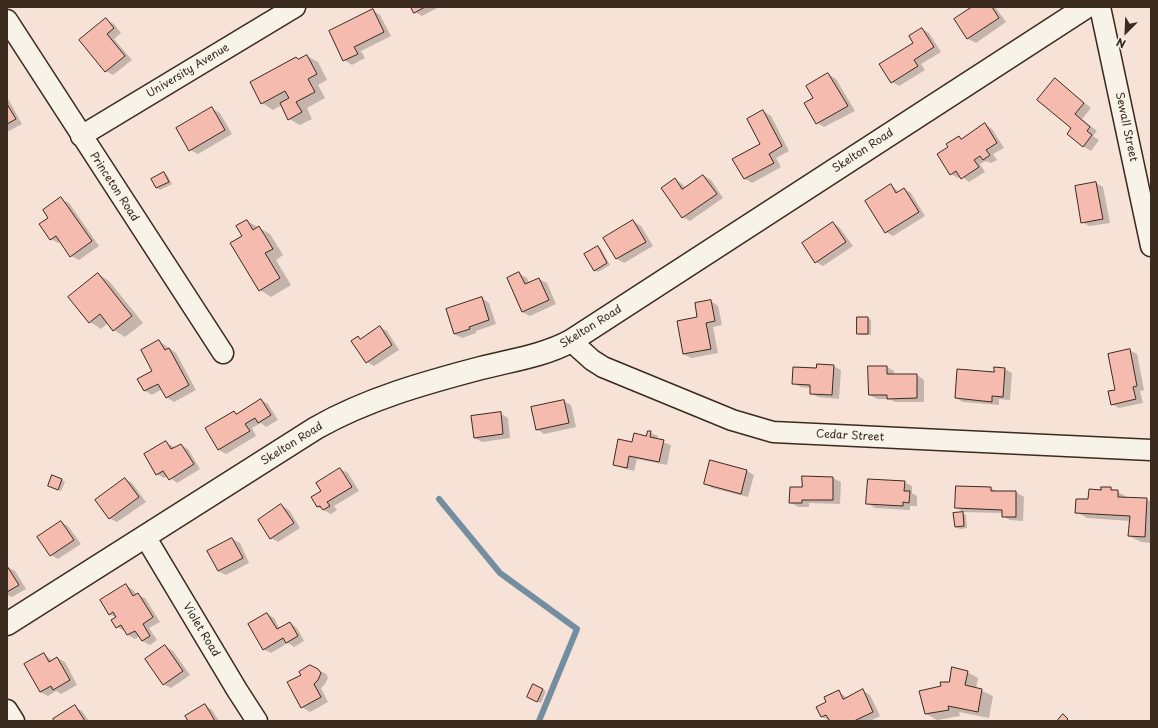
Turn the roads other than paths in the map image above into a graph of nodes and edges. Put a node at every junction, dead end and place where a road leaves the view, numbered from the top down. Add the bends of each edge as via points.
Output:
1 (295, 7) edge
2 (1086, 7) edge
3 (1100, 7) edge
4 (7, 20) edge
5 (81, 136) junction
6 (1151, 246) edge
7 (571, 341) junction
8 (223, 352) dead end
9 (1151, 450) edge
10 (146, 538) junction
11 (7, 624) edge
12 (7, 710) edge
13 (14, 721) edge
14 (257, 721) edge

1 - 5 street, University Avenue
2 - 7 street, Skelton Road
3 - 6 street, Sewall Street
4 - 5 street, Princeton Road
5 - 8 street, Princeton Road
7 - 9 street, Cedar Street via 603,367 732,420 773,432
7 - 10 street, Skelton Road via 544,353 426,383 345,412
10 - 11 street, Skelton Road
10 - 14 street, Violet Road
12 - 13 street

